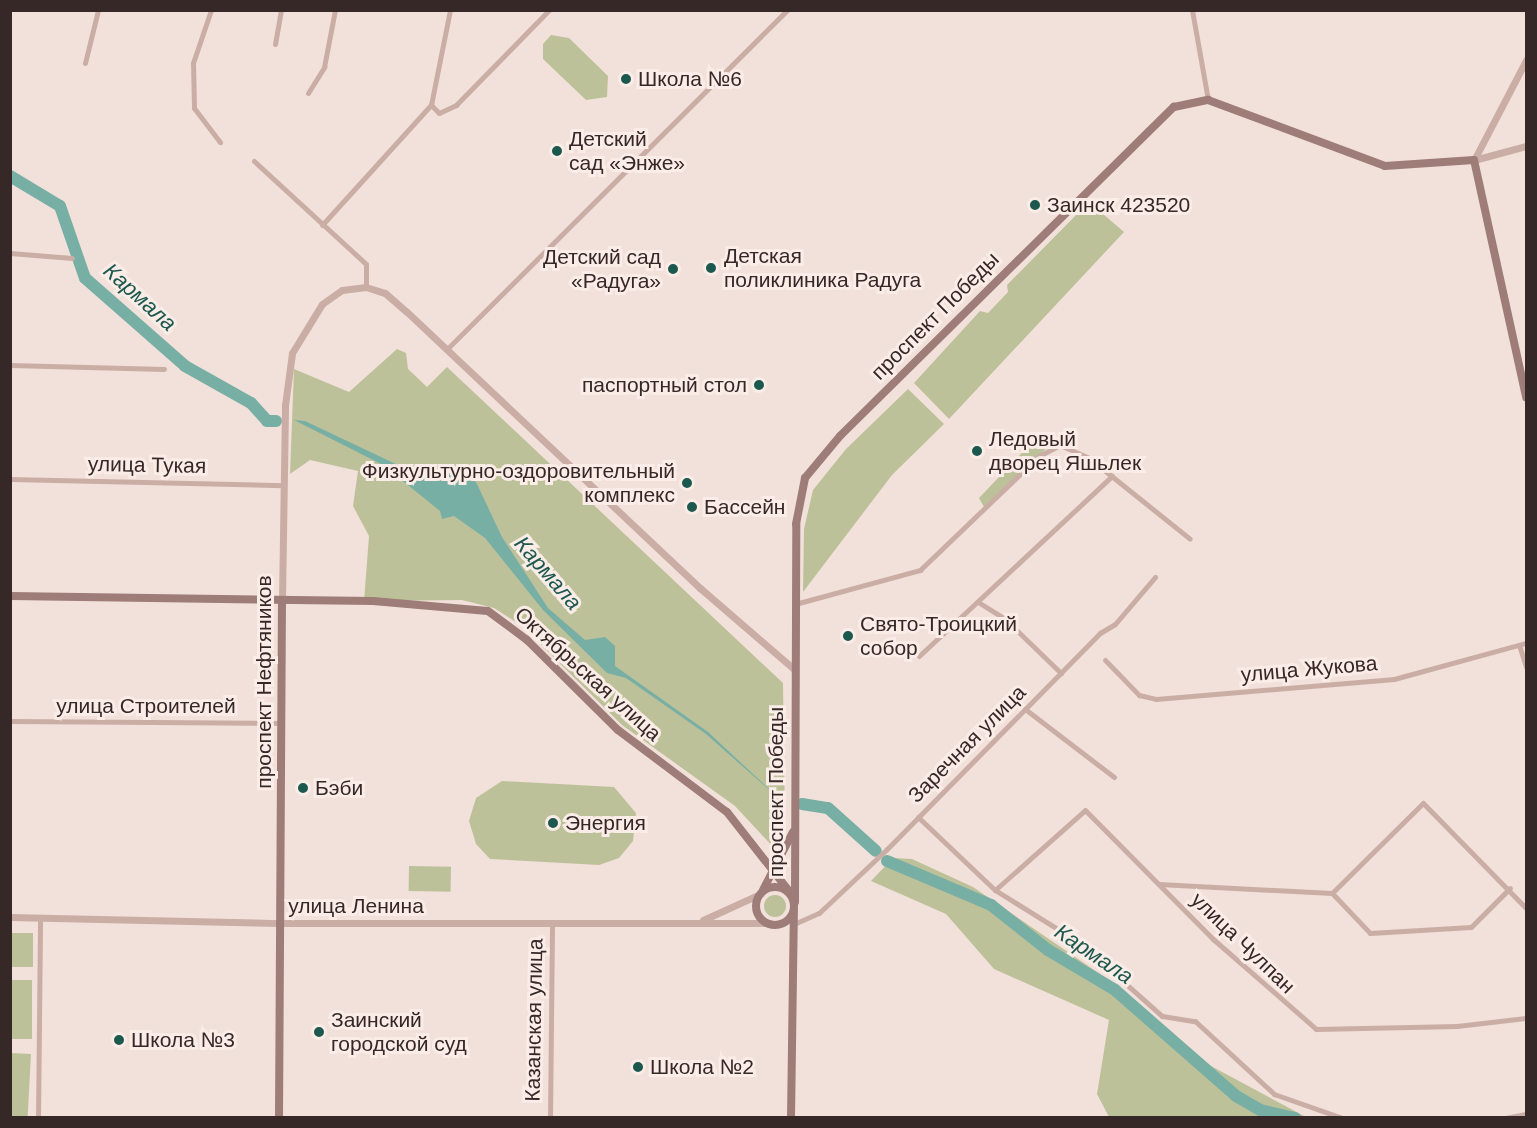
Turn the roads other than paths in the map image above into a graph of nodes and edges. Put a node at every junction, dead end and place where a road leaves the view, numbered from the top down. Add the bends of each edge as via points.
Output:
1 (98, 10) edge
2 (211, 10) edge
3 (281, 10) edge
4 (335, 10) edge
5 (450, 10) edge
6 (549, 10) edge
7 (788, 10) edge
8 (1192, 10) edge
9 (275, 44) dead end
10 (1527, 60) edge
11 (85, 63) dead end
12 (308, 93) dead end
13 (1208, 100) junction
14 (431, 105) junction
15 (219, 142) dead end
16 (1527, 146) edge
17 (1474, 160) junction
18 (254, 162) dead end
19 (322, 225) junction
20 (10, 253) edge
21 (72, 258) dead end
22 (366, 287) junction
23 (448, 348) junction
24 (10, 366) edge
25 (164, 369) dead end
26 (1527, 397) edge
27 (1112, 476) junction
28 (10, 479) edge
29 (284, 485) junction
30 (1190, 539) dead end
31 (1155, 576) dead end
32 (10, 596) edge
33 (282, 600) junction
34 (978, 602) junction
35 (795, 604) junction
36 (1527, 643) edge
37 (1519, 645) junction
38 (919, 656) dead end
39 (1105, 660) dead end
40 (1527, 667) edge
41 (795, 670) junction
42 (1061, 673) junction
43 (1025, 709) junction
44 (10, 721) edge
45 (281, 723) junction
46 (1114, 777) dead end
47 (918, 817) junction
48 (794, 830) junction
49 (774, 870) junction
50 (1159, 884) junction
51 (1510, 888) junction
52 (995, 890) junction
53 (789, 891) junction
54 (761, 893) junction
55 (1332, 893) junction
56 (795, 906) junction
57 (1527, 908) edge
58 (10, 917) edge
59 (40, 917) junction
60 (701, 921) junction
61 (552, 922) junction
62 (280, 923) junction
63 (766, 923) junction
64 (782, 924) junction
65 (794, 924) junction
66 (793, 939) junction
67 (1527, 1018) edge
68 (1527, 1113) edge
69 (38, 1118) edge
70 (279, 1118) edge
71 (550, 1118) edge
72 (791, 1118) edge
73 (1342, 1118) edge
74 (1505, 1118) edge

1 - 11 street
2 - 15 street via 193,63 194,108
3 - 9 street
4 - 12 street via 324,67
5 - 14 street
6 - 14 street via 456,105 439,113
7 - 23 street
8 - 13 street
10 - 17 street
13 - 17 main road via 1367,162 1396,166
13 - 35 main road, проспект Победы via 1186,101 1166,113 814,464 798,507
14 - 19 street
16 - 17 street
17 - 26 main road
18 - 19 street
19 - 22 street via 366,264
20 - 21 street
22 - 23 street via 390,297
22 - 29 street, проспект Нефтяников via 332,296 308,321 292,353 285,405
23 - 41 street via 700,588
24 - 25 street
27 - 30 street
27 - 34 street via 1037,548 993,581
27 - 35 street via 1068,446 1052,447 920,570
28 - 29 street, улица Тукая
29 - 33 street, проспект Нефтяников
31 - 42 street, Заречная улица via 1115,624
32 - 33 main road, Октябрьская улица
33 - 45 main road, проспект Нефтяников
33 - 49 main road, Октябрьская улица via 466,606 499,617 618,730 727,812
34 - 38 street
34 - 42 street
35 - 41 main road, проспект Победы
36 - 37 street, улица Жукова
37 - 39 street, улица Жукова via 1394,679 1156,699 1134,691
37 - 40 street
41 - 48 main road, проспект Победы
42 - 43 street, Заречная улица
43 - 46 street
43 - 47 street, Заречная улица
44 - 45 street, улица Строителей
45 - 62 main road, проспект Нефтяников
47 - 52 street
47 - 65 street, Заречная улица via 819,913
48 - 49 main road
48 - 56 main road, проспект Победы
49 - 53 main road, Октябрьская улица
49 - 54 main road
50 - 52 street, улица Чулпан via 1085,810
50 - 55 street
50 - 67 street, улица Чулпан via 1298,1018 1316,1029 1457,1026
51 - 55 street via 1471,927 1370,933
51 - 55 street via 1423,803
51 - 57 street
52 - 73 street via 1080,943 1162,1016 1195,1021 1274,1094
53 - 54 main road via 777,886
53 - 56 main road
54 - 60 street
54 - 63 main road via 756,910
56 - 64 main road
56 - 65 main road, проспект Победы
58 - 59 street, улица Ленина
59 - 62 street, улица Ленина
59 - 69 street
60 - 61 street, улица Ленина
60 - 63 street, улица Ленина
61 - 62 street, улица Ленина
61 - 71 street, Казанская улица
62 - 70 main road, проспект Нефтяников
63 - 64 main road
64 - 66 main road
65 - 66 main road, проспект Победы
66 - 72 main road, проспект Победы
68 - 74 street

